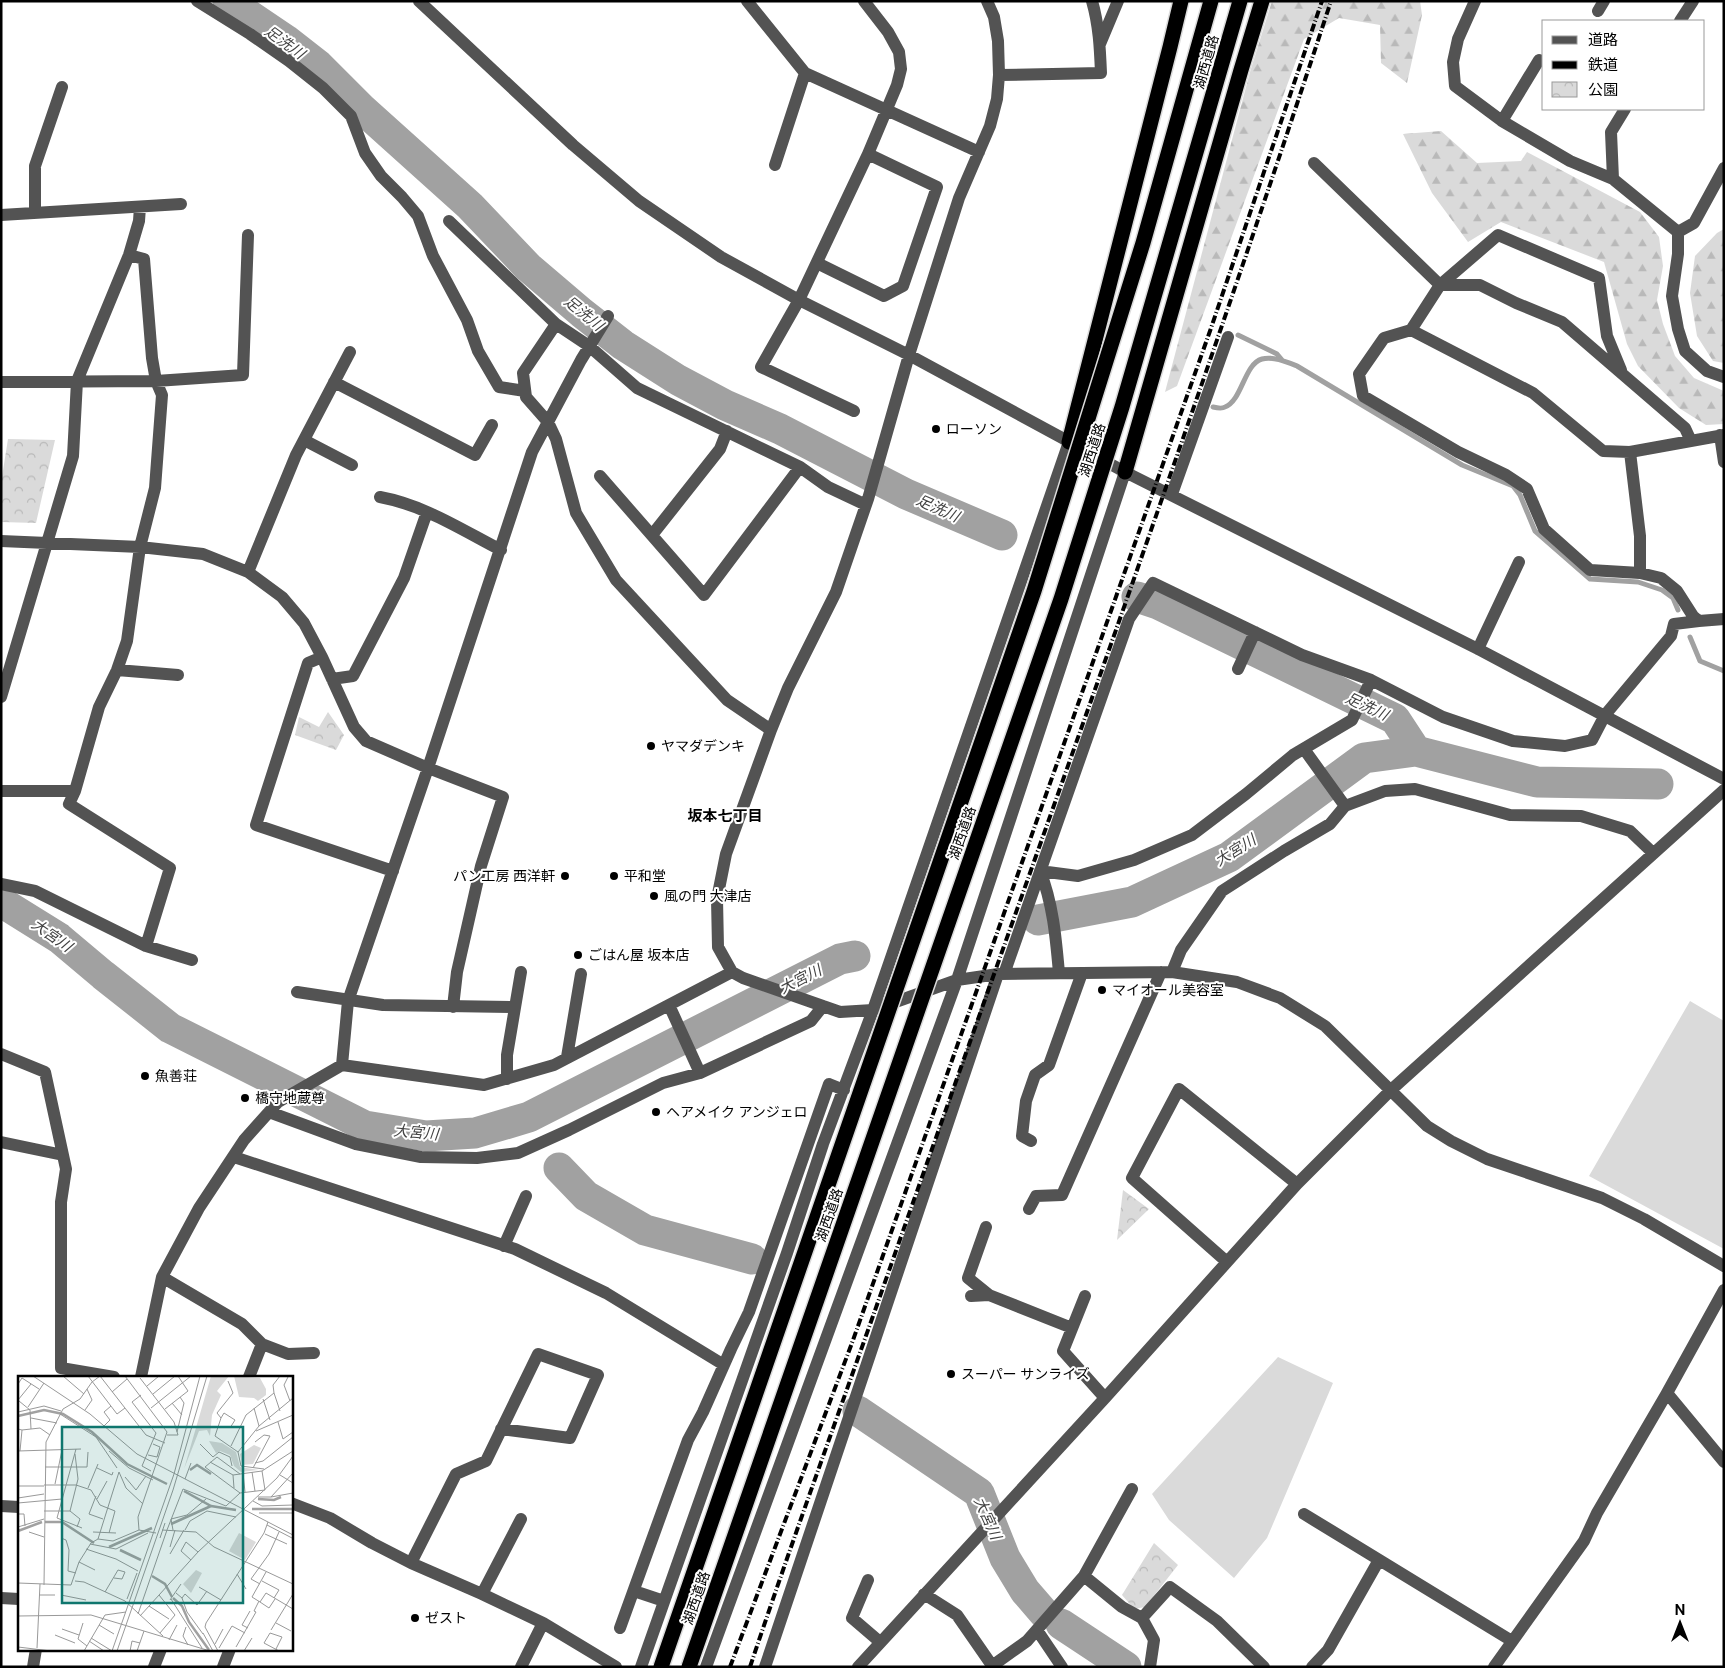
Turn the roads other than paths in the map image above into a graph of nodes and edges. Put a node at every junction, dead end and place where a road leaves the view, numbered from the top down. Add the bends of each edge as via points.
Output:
1 (197, 1) edge
2 (419, 1) edge
3 (747, 1) edge
4 (864, 1) edge
5 (987, 1) edge
6 (1092, 1) edge
7 (1118, 1) edge
8 (1181, 1) edge
9 (1211, 1) edge
10 (1240, 1) edge
11 (1262, 1) edge
12 (1475, 1) edge
13 (1692, 1) edge
14 (1681, 20) edge
15 (1100, 44) junction
16 (1540, 60) dead end
17 (805, 73) junction
18 (999, 75) junction
19 (62, 87) dead end
20 (1624, 110) edge
21 (887, 111) junction
22 (1502, 121) junction
23 (979, 152) junction
24 (868, 154) junction
25 (1314, 163) dead end
26 (775, 165) dead end
27 (1724, 168) edge
28 (1613, 179) junction
29 (181, 204) dead end
30 (140, 207) junction
31 (36, 213) junction
32 (1, 215) edge
33 (449, 221) dead end
34 (1678, 232) junction
35 (248, 234) dead end
36 (129, 256) junction
37 (817, 263) junction
38 (1440, 285) junction
39 (799, 300) junction
40 (608, 316) dead end
41 (556, 324) junction
42 (1411, 330) junction
43 (1228, 337) dead end
44 (592, 343) junction
45 (350, 352) dead end
46 (909, 355) junction
47 (1622, 374) junction
48 (1724, 377) edge
49 (77, 381) junction
50 (156, 381) junction
51 (1, 382) edge
52 (334, 382) junction
53 (525, 392) junction
54 (854, 411) dead end
55 (548, 422) junction
56 (492, 424) dead end
57 (727, 432) junction
58 (1722, 435) edge
59 (304, 440) junction
60 (1691, 441) junction
61 (1069, 442) junction
62 (1630, 452) junction
63 (1724, 462) edge
64 (352, 465) dead end
65 (800, 467) junction
66 (1125, 472) junction
67 (600, 476) dead end
68 (1172, 494) junction
69 (380, 497) dead end
70 (867, 502) junction
71 (427, 512) junction
72 (652, 535) junction
73 (1, 541) edge
74 (48, 543) junction
75 (140, 547) junction
76 (501, 550) junction
77 (1520, 562) dead end
78 (248, 572) junction
79 (1640, 573) junction
80 (1724, 618) edge
81 (1699, 622) junction
82 (1255, 632) junction
83 (1478, 649) junction
84 (322, 657) junction
85 (1238, 669) dead end
86 (117, 670) junction
87 (178, 674) dead end
88 (332, 679) junction
89 (1371, 681) junction
90 (2, 690) edge
91 (1605, 715) junction
92 (771, 730) junction
93 (1304, 749) junction
94 (428, 768) junction
95 (1724, 779) edge
96 (1724, 790) edge
97 (1, 791) edge
98 (74, 791) junction
99 (1345, 806) junction
100 (1653, 854) junction
101 (393, 871) junction
102 (1040, 871) junction
103 (1, 884) edge
104 (146, 946) junction
105 (192, 960) dead end
106 (521, 972) dead end
107 (1166, 972) junction
108 (1059, 973) junction
109 (1082, 973) junction
110 (581, 974) dead end
111 (1001, 974) junction
112 (738, 975) junction
113 (957, 980) junction
114 (296, 992) dead end
115 (348, 1001) junction
116 (670, 1005) junction
117 (822, 1006) junction
118 (453, 1007) junction
119 (515, 1008) junction
120 (873, 1010) junction
121 (1, 1054) edge
122 (567, 1057) junction
123 (342, 1066) junction
124 (699, 1072) junction
125 (507, 1078) junction
126 (844, 1090) junction
127 (1391, 1090) junction
128 (274, 1107) junction
129 (1031, 1141) dead end
130 (1, 1142) edge
131 (63, 1154) junction
132 (234, 1157) junction
133 (1296, 1184) junction
134 (526, 1196) dead end
135 (1029, 1209) dead end
136 (986, 1227) dead end
137 (773, 1245) junction
138 (504, 1246) junction
139 (787, 1252) junction
140 (1227, 1262) junction
141 (1724, 1266) edge
142 (162, 1278) junction
143 (1724, 1290) edge
144 (989, 1295) junction
145 (971, 1296) dead end
146 (1085, 1296) dead end
147 (749, 1312) junction
148 (762, 1319) junction
149 (1072, 1328) junction
150 (262, 1344) junction
151 (314, 1353) dead end
152 (724, 1365) junction
153 (108, 1376) edge
154 (141, 1376) edge
155 (249, 1376) edge
156 (1667, 1393) junction
157 (1105, 1398) junction
158 (501, 1429) junction
159 (1724, 1462) edge
160 (1132, 1489) dead end
161 (292, 1503) edge
162 (1, 1506) edge
163 (18, 1507) edge
164 (1304, 1514) dead end
165 (521, 1519) dead end
166 (1379, 1560) junction
167 (411, 1563) junction
168 (1084, 1576) junction
169 (868, 1580) dead end
170 (634, 1591) junction
171 (482, 1594) junction
172 (924, 1594) junction
173 (1, 1598) edge
174 (18, 1599) edge
175 (664, 1602) junction
176 (1142, 1618) junction
177 (543, 1623) junction
178 (620, 1628) dead end
179 (1037, 1630) junction
180 (880, 1642) junction
181 (1512, 1642) junction
182 (36, 1650) edge
183 (160, 1650) edge
184 (230, 1650) edge
185 (992, 1666) edge
186 (32, 1667) edge
187 (154, 1667) edge
188 (223, 1667) edge
189 (521, 1667) edge
190 (616, 1667) edge
191 (641, 1667) edge
192 (661, 1667) edge
193 (689, 1667) edge
194 (706, 1667) edge
195 (765, 1667) edge
196 (858, 1667) edge
197 (1062, 1667) edge
198 (1150, 1667) edge
199 (1264, 1667) edge
200 (1312, 1667) edge
201 (1494, 1667) edge

1 - 53 street via 289,61 351,116 365,153 381,176 418,216 433,256 478,351 499,387
2 - 39 street via 573,145 639,201 721,257
3 - 17 street
4 - 21 street via 899,52 901,69
5 - 18 street via 994,17 998,41
6 - 15 street
7 - 15 street
8 - 61 highway
9 - 192 highway, 湖西道路, bridge via 1143,243 1034,591
10 - 193 highway, 湖西道路, bridge via 1122,406 1061,599
11 - 66 highway
12 - 22 street via 1458,39 1453,62 1455,86
13 - 14 street
15 - 18 street via 1101,73
16 - 22 street
17 - 21 street
17 - 26 street
18 - 23 street via 990,126
19 - 31 street via 35,166
20 - 28 street via 1610,132
21 - 23 street
21 - 24 street
22 - 28 street via 1570,161
23 - 46 street via 959,198
24 - 37 street
24 - 37 street via 937,187 903,286 884,296
25 - 38 street
27 - 34 street via 1694,223
28 - 34 street
29 - 30 street
30 - 31 street
30 - 36 street
31 - 32 street
33 - 41 street
34 - 48 street via 1672,296 1678,329 1685,351 1707,372
35 - 50 street via 243,375
36 - 49 street
36 - 50 street via 144,259
37 - 39 street
38 - 42 street
38 - 47 street via 1480,285 1562,322
38 - 47 street via 1498,235 1599,278 1607,336
39 - 46 street
39 - 54 street via 761,367
40 - 44 street
41 - 44 street
41 - 53 street via 523,373
42 - 62 street via 1533,394 1603,451
42 - 79 street via 1384,338 1359,374 1363,396 1458,452 1506,475 1527,490 1544,529 1590,570
43 - 68 street
44 - 55 street
44 - 57 street via 636,388
45 - 52 street
46 - 61 street
46 - 70 street
47 - 60 street via 1685,428
49 - 50 street
49 - 51 street
49 - 74 street via 73,456
50 - 75 street via 162,395 155,488
52 - 56 street via 475,455
52 - 59 street
53 - 55 street
55 - 76 street via 532,452
55 - 92 street via 556,439 576,513 616,580 727,700
57 - 65 street
57 - 72 street via 720,449
58 - 60 street
58 - 63 street
59 - 64 street
59 - 78 street
60 - 62 street
61 - 66 street
61 - 120 street
62 - 79 street via 1640,536
65 - 70 street via 828,488
65 - 72 street via 704,595
66 - 68 street
66 - 113 street
67 - 72 street
68 - 83 street
69 - 71 street via 401,501
70 - 92 street via 836,592 788,688
71 - 76 street
71 - 88 street via 404,578 353,676
73 - 74 street
74 - 75 street
74 - 90 street
75 - 78 street via 203,554
75 - 86 street via 126,641
76 - 94 street
77 - 83 street
78 - 84 street via 282,597 304,624
79 - 81 street via 1661,578 1677,591
80 - 81 street
81 - 91 street via 1674,624 1671,636
82 - 85 street
82 - 89 street via 1302,655
82 - 102 street via 1152,584 1129,619
83 - 91 street
84 - 88 street
84 - 101 street via 308,663 256,825
86 - 87 street
86 - 98 street via 99,707
88 - 94 street via 354,727 366,741
89 - 91 street via 1443,717 1513,741 1564,746 1592,740
89 - 93 street via 1352,720
91 - 95 street
92 - 112 street via 726,854 717,899 718,947
93 - 99 street
93 - 102 street via 1192,835 1134,860 1078,876
94 - 101 street
94 - 118 street via 504,797 481,866
96 - 100 street
97 - 98 street
98 - 104 street via 69,804 170,868
99 - 100 street via 1385,791 1415,789 1510,816 1582,816 1630,831
99 - 107 street via 1330,824 1222,892
100 - 127 street
101 - 115 street
102 - 108 street via 1047,886
102 - 111 street
103 - 104 street via 34,892
104 - 105 street
106 - 119 street
107 - 109 street
107 - 127 street via 1237,982 1280,998 1325,1026
107 - 135 street via 1062,1195 1036,1196
108 - 109 street
108 - 111 street
109 - 129 street via 1049,1065 1035,1075 1026,1101 1022,1136
110 - 122 street
111 - 113 street
111 - 195 street
112 - 116 street
112 - 117 street
113 - 120 street
113 - 194 street
114 - 115 street
115 - 118 street via 383,1006
115 - 123 street
116 - 122 street
116 - 124 street
117 - 120 street via 840,1012
117 - 124 street via 811,1021
118 - 119 street
119 - 125 street via 507,1055
120 - 126 street
121 - 131 street via 45,1072
122 - 125 street via 554,1065
123 - 125 street via 484,1085
123 - 128 street
124 - 128 street via 662,1083 518,1153 477,1158 421,1157 356,1144
126 - 137 street via 829,1084
126 - 139 street
127 - 133 street
127 - 141 street via 1427,1126 1451,1141 1487,1159 1602,1198
128 - 132 street via 244,1140
130 - 131 street
131 - 153 street via 66,1169 61,1202 61,1368
132 - 138 street
132 - 142 street via 200,1208
133 - 140 street
133 - 140 street via 1179,1089 1132,1178
134 - 138 street
136 - 144 street via 968,1278
137 - 139 street
137 - 147 street
138 - 152 street via 606,1293
139 - 148 street
140 - 157 street
142 - 150 street via 242,1324
142 - 154 street
143 - 156 street
144 - 145 street
144 - 149 street
146 - 149 street
147 - 148 street
147 - 152 street
148 - 175 street
149 - 157 street via 1063,1351
150 - 151 street via 288,1354
150 - 155 street
152 - 170 street via 688,1440
156 - 159 street
156 - 181 street via 1584,1540
157 - 172 street
158 - 158 street via 538,1354 598,1375 570,1438
158 - 167 street via 486,1461 456,1474
160 - 168 street
161 - 167 street via 330,1518
162 - 163 street
164 - 166 street
165 - 171 street
166 - 181 street
166 - 200 street via 1328,1650
167 - 171 street
168 - 176 street via 1122,1607
168 - 179 street
169 - 180 street via 852,1618
170 - 175 street
170 - 178 street
171 - 177 street
172 - 180 street
172 - 185 street via 956,1615
173 - 174 street
175 - 191 street
176 - 198 street via 1154,1640
176 - 199 street via 1170,1587 1217,1621
177 - 189 street
177 - 190 street
179 - 185 street via 1027,1642
179 - 197 street
180 - 196 street
181 - 201 street
182 - 186 street
183 - 187 street
184 - 188 street

